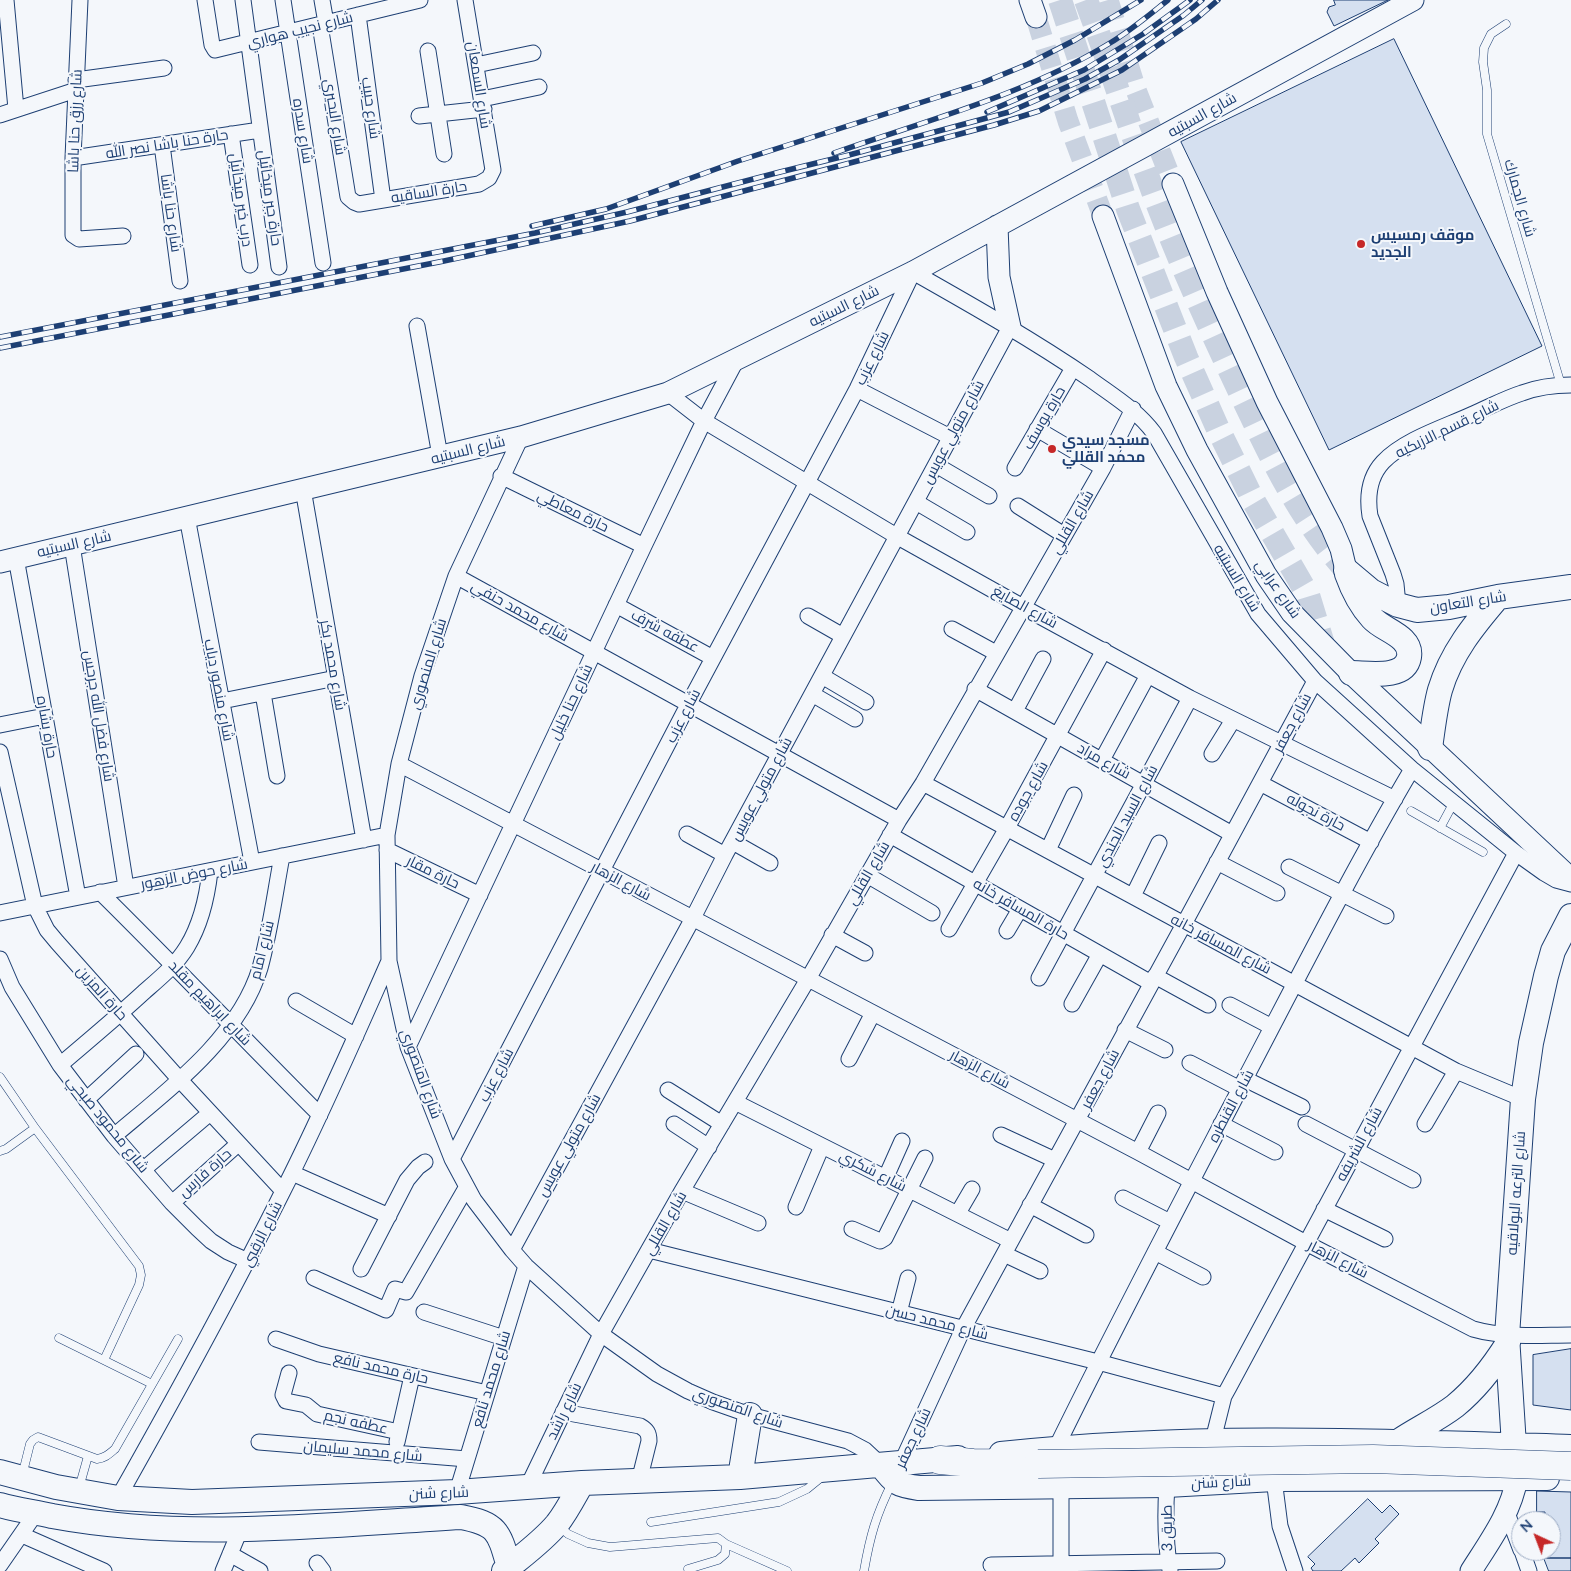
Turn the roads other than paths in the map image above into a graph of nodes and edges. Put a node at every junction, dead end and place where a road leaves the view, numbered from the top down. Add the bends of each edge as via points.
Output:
1 (6, 0) edge
2 (80, 0) edge
3 (205, 0) edge
4 (243, 0) edge
5 (283, 0) edge
6 (322, 0) edge
7 (420, 0) edge
8 (465, 0) edge
9 (1413, 0) edge
10 (365, 9) edge
11 (4, 17) edge
12 (323, 24) junction
13 (1506, 24) dead end
14 (288, 32) junction
15 (248, 43) junction
16 (428, 51) dead end
17 (533, 53) dead end
18 (476, 65) junction
19 (164, 68) dead end
20 (76, 85) junction
21 (539, 87) dead end
22 (483, 104) junction
23 (16, 109) junction
24 (0, 114) edge
25 (438, 114) junction
26 (419, 116) dead end
27 (260, 130) junction
28 (231, 134) junction
29 (162, 145) junction
30 (444, 154) dead end
31 (73, 158) junction
32 (493, 170) joint
33 (1173, 184) tunnel mouth
34 (383, 200) junction
35 (359, 204) joint
36 (1103, 216) tunnel mouth
37 (997, 226) junction
38 (123, 236) dead end
39 (323, 263) dead end
40 (250, 265) dead end
41 (279, 267) dead end
42 (913, 272) junction
43 (180, 280) dead end
44 (417, 326) dead end
45 (1010, 327) junction
46 (737, 359) junction
47 (1073, 368) junction
48 (1566, 385) edge
49 (857, 388) junction
50 (668, 393) junction
51 (1132, 409) junction
52 (704, 421) junction
53 (1037, 429) junction
54 (521, 437) junction
55 (950, 437) junction
56 (440, 456) junction
57 (936, 466) junction
58 (1015, 468) dead end
59 (1103, 468) junction
60 (501, 476) junction
61 (808, 483) junction
62 (303, 489) junction
63 (989, 496) dead end
64 (916, 502) junction
65 (1018, 506) dead end
66 (187, 517) junction
67 (967, 532) dead end
68 (1064, 535) junction
69 (898, 536) junction
70 (72, 545) junction
71 (644, 546) junction
72 (8, 560) edge
73 (1346, 570) junction
74 (456, 576) junction
75 (1571, 587) edge
76 (1498, 597) junction
77 (616, 605) junction
78 (1398, 605) junction
79 (1023, 607) junction
80 (808, 616) dead end
81 (952, 629) dead end
82 (844, 636) junction
83 (1104, 650) junction
84 (594, 652) junction
85 (996, 653) junction
86 (714, 658) junction
87 (1043, 659) dead end
88 (1351, 673) junction
89 (1148, 675) junction
90 (822, 676) junction
91 (336, 678) junction
92 (1315, 681) junction
93 (975, 688) junction
94 (263, 693) junction
95 (812, 694) junction
96 (1190, 698) junction
97 (222, 701) junction
98 (866, 702) dead end
99 (688, 705) junction
100 (1016, 711) junction
101 (45, 716) junction
102 (855, 720) dead end
103 (1233, 720) junction
104 (0, 726) edge
105 (1058, 735) junction
106 (1281, 744) junction
107 (1430, 748) junction
108 (0, 752) edge
109 (780, 754) junction
110 (1212, 754) dead end
111 (1102, 760) junction
112 (399, 764) junction
113 (1412, 769) junction
114 (277, 776) dead end
115 (1260, 782) junction
116 (922, 783) junction
117 (1144, 784) junction
118 (1074, 795) dead end
119 (1395, 799) junction
120 (1454, 802) junction
121 (1411, 812) dead end
122 (899, 820) junction
123 (514, 824) junction
124 (1007, 828) junction
125 (1440, 828) junction
126 (687, 834) dead end
127 (1232, 834) junction
128 (890, 835) junction
129 (364, 840) junction
130 (1371, 842) junction
131 (387, 843) junction
132 (1159, 843) dead end
133 (729, 849) junction
134 (1048, 850) junction
135 (1483, 852) dead end
136 (1516, 853) junction
137 (282, 856) junction
138 (252, 862) junction
139 (1217, 862) junction
140 (770, 863) dead end
141 (1289, 866) dead end
142 (210, 870) junction
143 (603, 871) junction
144 (867, 875) junction
145 (1094, 876) junction
146 (1571, 879) edge
147 (974, 883) junction
148 (1571, 884) edge
149 (126, 887) junction
150 (100, 892) junction
151 (1278, 894) dead end
152 (1342, 894) junction
153 (480, 895) junction
154 (1133, 896) junction
155 (78, 897) junction
156 (35, 906) junction
157 (1020, 909) junction
158 (0, 913) edge
159 (932, 913) dead end
160 (1386, 916) dead end
161 (1571, 916) edge
162 (693, 918) junction
163 (1184, 924) junction
164 (949, 929) dead end
165 (1007, 931) dead end
166 (1063, 933) junction
167 (832, 935) junction
168 (865, 953) dead end
169 (1100, 954) junction
170 (0, 959) edge
171 (388, 960) junction
172 (174, 965) junction
173 (1039, 978) dead end
174 (808, 979) junction
175 (1153, 980) junction
176 (1295, 984) junction
177 (296, 1001) dead end
178 (1072, 1004) dead end
179 (1208, 1005) dead end
180 (1230, 1005) dead end
181 (873, 1013) junction
182 (120, 1014) junction
183 (231, 1026) junction
184 (1272, 1027) junction
185 (1126, 1030) junction
186 (356, 1036) junction
187 (408, 1047) junction
188 (1412, 1047) junction
189 (1165, 1050) dead end
190 (136, 1054) dead end
191 (849, 1060) dead end
192 (1190, 1063) dead end
193 (60, 1065) junction
194 (1456, 1070) junction
195 (0, 1077) edge
196 (180, 1080) junction
197 (1242, 1084) junction
198 (668, 1090) dead end
199 (1523, 1099) junction
200 (86, 1100) junction
201 (735, 1102) junction
202 (1302, 1107) dead end
203 (210, 1113) junction
204 (1158, 1113) dead end
205 (320, 1115) junction
206 (1078, 1121) junction
207 (674, 1124) dead end
208 (722, 1124) junction
209 (1221, 1124) junction
210 (1306, 1124) dead end
211 (1425, 1124) dead end
212 (35, 1128) junction
213 (1001, 1135) dead end
214 (114, 1136) junction
215 (902, 1142) dead end
216 (238, 1144) junction
217 (822, 1146) junction
218 (709, 1147) junction
219 (0, 1151) edge
220 (1355, 1151) junction
221 (1138, 1152) junction
222 (1275, 1152) dead end
223 (925, 1158) dead end
224 (452, 1159) junction
225 (1054, 1160) junction
226 (425, 1162) dead end
227 (144, 1169) junction
228 (292, 1173) junction
229 (886, 1177) junction
230 (1413, 1180) dead end
231 (1192, 1181) junction
232 (466, 1188) junction
233 (910, 1189) junction
234 (972, 1189) dead end
235 (283, 1191) junction
236 (682, 1191) junction
237 (1123, 1198) dead end
238 (172, 1203) junction
239 (1030, 1205) junction
240 (796, 1206) dead end
241 (1324, 1209) junction
242 (958, 1213) junction
243 (389, 1216) junction
244 (1170, 1222) junction
245 (758, 1223) dead end
246 (852, 1229) dead end
247 (1086, 1234) dead end
248 (1385, 1239) dead end
249 (1306, 1243) junction
250 (1008, 1247) junction
251 (512, 1250) junction
252 (649, 1250) junction
253 (1155, 1252) junction
254 (248, 1261) junction
255 (526, 1266) junction
256 (361, 1269) dead end
257 (1040, 1271) dead end
258 (1203, 1277) dead end
259 (314, 1278) dead end
260 (908, 1278) dead end
261 (424, 1312) dead end
262 (899, 1312) junction
263 (963, 1329) junction
264 (601, 1334) junction
265 (1571, 1335) edge
266 (59, 1338) dead end
267 (504, 1338) junction
268 (178, 1339) dead end
269 (276, 1339) dead end
270 (1507, 1339) junction
271 (104, 1360) junction
272 (1098, 1362) junction
273 (289, 1373) dead end
274 (412, 1376) junction
275 (152, 1384) junction
276 (488, 1393) junction
277 (1224, 1396) junction
278 (562, 1412) junction
279 (750, 1414) junction
280 (399, 1432) junction
281 (1213, 1440) junction
282 (1399, 1441) junction
283 (259, 1442) dead end
284 (1513, 1445) junction
285 (1571, 1446) edge
286 (395, 1454) junction
287 (88, 1456) junction
288 (1047, 1456) junction
289 (467, 1459) junction
290 (940, 1460) joint
291 (1571, 1466) edge
292 (830, 1470) junction
293 (892, 1470) junction
294 (11, 1475) edge
295 (740, 1477) junction
296 (1516, 1478) junction
297 (1571, 1478) edge
298 (1274, 1479) junction
299 (639, 1481) junction
300 (582, 1483) junction
301 (1167, 1485) junction
302 (1061, 1486) junction
303 (527, 1488) junction
304 (495, 1490) junction
305 (78, 1492) junction
306 (457, 1492) junction
307 (118, 1498) junction
308 (0, 1504) edge
309 (36, 1513) junction
310 (1507, 1513) junction
311 (651, 1522) dead end
312 (556, 1524) junction
313 (1511, 1524) edge
314 (491, 1526) junction
315 (240, 1530) junction
316 (22, 1535) junction
317 (726, 1544) junction
318 (230, 1554) junction
319 (1218, 1561) dead end
320 (992, 1565) dead end
321 (0, 1566) edge
322 (1169, 1566) edge
323 (1061, 1567) edge
324 (688, 1569) dead end
325 (97, 1570) edge
326 (507, 1570) edge
327 (5, 1571) edge
328 (223, 1571) edge
329 (260, 1571) edge
330 (787, 1571) edge
331 (864, 1571) edge
332 (1296, 1571) edge
333 (1471, 1571) edge

1 - 11 street
2 - 20 street, شارع رزق حنا باشا
3 - 15 street, شارع نجيب هواري via 214,50
4 - 15 street, حارة جبر ميخائيل
5 - 14 street, شارع سدره
6 - 12 street, شارع البحيري
7 - 10 street, شارع نجيب هواري
8 - 18 street, شارع السمعان
9 - 37 street, شارع السبتيه
10 - 12 street, شارع نجيب هواري
10 - 34 street, شارع حبيب
11 - 23 street
12 - 14 street, شارع نجيب هواري
12 - 35 street, شارع البحيري via 348,197
13 - 48 lane, شارع الجمارك via 1491,34 1484,48 1487,134
14 - 15 street, شارع نجيب هواري
14 - 39 street, شارع سدره
15 - 27 street, حارة جبر ميخائيل
16 - 25 street
17 - 18 street
18 - 22 street, شارع السمعان
19 - 20 street
20 - 23 street
20 - 31 street, شارع رزق حنا باشا
21 - 22 street
22 - 25 street
22 - 32 street, شارع السمعان
23 - 24 street
25 - 26 street
25 - 30 street
27 - 28 street, حارة حنا باشا نصر الله
27 - 41 street, حارة جبر ميخائيل
28 - 29 street, حارة حنا باشا نصر الله
28 - 40 street, درب خير ميخائيل
29 - 31 street, حارة حنا باشا نصر الله
29 - 43 street, شارع حنا باشا
31 - 38 street, شارع رزق حنا باشا via 74,237
32 - 34 street, حارة الساقيه via 489,178 479,184
33 - 73 street via 1267,402 1332,528
34 - 35 street, حارة الساقيه
36 - 88 street, شارع عرابي via 1166,386 1197,450 1271,582 1292,613
37 - 42 street, شارع السبتيه
37 - 45 street via 999,277
42 - 45 street, شارع السبتيه
42 - 46 street, شارع السبتيه
42 - 49 street, شارع عزب
44 - 56 street
45 - 47 street, شارع السبتيه
45 - 55 street, شارع متولي عويس
46 - 50 street, شارع السبتيه
46 - 52 street, شارع حنا خليل
47 - 51 street, شارع السبتيه
47 - 53 street, حارة يوسف
48 - 78 street, شارع قسم الازبكيه via 1521,393 1406,445 1382,463 1370,488 1368,506 1396,584
49 - 55 street
49 - 61 street, شارع عزب
50 - 52 street, شارع الصايغ
50 - 54 street, شارع السبتيه
51 - 59 street, شارع القللي
51 - 92 street, شارع السبتيه via 1154,433 1258,614
52 - 61 street, شارع الصايغ
52 - 71 street, شارع حنا خليل
53 - 58 street, حارة يوسف
53 - 59 street
54 - 56 street, شارع السبتيه
54 - 60 street, شارع المنصوري
55 - 57 street, شارع متولي عويس
56 - 62 street, شارع السبتيه
57 - 63 street
57 - 64 street, شارع متولي عويس
59 - 68 street, شارع القللي
60 - 71 street, حارة معاطي
60 - 74 street, شارع المنصوري
61 - 69 street, شارع الصايغ
61 - 86 street, شارع عزب
62 - 66 street, شارع السبتيه
62 - 91 street, شارع محمد بكر
64 - 67 street
64 - 69 street, شارع متولي عويس
65 - 68 street
66 - 70 street, شارع السبتيه
66 - 97 street, شارع منصور دياب
68 - 79 street, شارع القللي
69 - 79 street, شارع الصايغ
69 - 82 street, شارع متولي عويس
70 - 72 street, شارع السبتيه
70 - 149 street, شارع فضل الله جرجس
71 - 77 street, شارع حنا خليل
72 - 101 street, حارة بشاره
73 - 78 main road, شارع التعاون via 1371,591
73 - 88 main road via 1361,605 1374,620 1404,641 1410,651 1408,662 1400,670
74 - 84 street, شارع محمد حنفي
74 - 112 street, شارع المنصوري via 422,676
75 - 76 main road, شارع التعاون
76 - 78 main road, شارع التعاون via 1417,610
76 - 107 main road via 1472,628 1448,668 1440,690
77 - 84 street, شارع حنا خليل
77 - 86 street, عطفه شرف
79 - 83 street, شارع الصايغ
79 - 85 street, شارع القللي
80 - 82 street
81 - 85 street
82 - 90 street, شارع متولي عويس
83 - 89 street, شارع الصايغ
83 - 105 street, شارع جوده
84 - 99 street, شارع محمد حنفي
84 - 123 street, شارع حنا خليل
85 - 93 street, شارع القللي
86 - 99 street, شارع عزب
87 - 100 street
88 - 107 street, شارع عرابي
89 - 96 street, شارع الصايغ
89 - 111 street
90 - 95 street, شارع متولي عويس
90 - 98 street
91 - 94 street
91 - 129 street, شارع محمد بكر
92 - 106 street, شارع جعفر
92 - 113 street, شارع السبتيه
93 - 100 street, شارع مراد
93 - 116 street, شارع القللي
94 - 97 street
94 - 114 street
95 - 102 street
95 - 109 street, شارع متولي عويس
96 - 103 street, شارع الصايغ
96 - 117 street, شارع السيد الجندي
97 - 138 street, شارع منصور دياب
99 - 109 street, شارع محمد حنفي
99 - 143 street, شارع عزب
100 - 105 street, شارع مراد
101 - 104 street
101 - 155 street, حارة بشاره
103 - 106 street, شارع الصايغ
103 - 110 street
105 - 111 street, شارع مراد
105 - 124 street, شارع جوده
106 - 115 street, شارع جعفر
106 - 119 street, شارع الصايغ
107 - 146 street, شارع عرابي
108 - 156 street, حارة المزين
109 - 122 street, شارع محمد حنفي
109 - 133 street, شارع متولي عويس
111 - 117 street, شارع مراد
112 - 123 street, شارع الزهار
112 - 131 street, شارع المنصوري
113 - 119 street, شارع القنطره
113 - 120 street, شارع السبتيه
115 - 127 street, شارع جعفر
115 - 130 street, حارة نجوله
116 - 122 street, شارع القللي
116 - 124 street, شارع المسافر خانه
117 - 127 street, شارع مراد
117 - 145 street, شارع السيد الجندي
118 - 134 street
119 - 130 street, شارع القنطره
120 - 125 lane
120 - 136 street, شارع السبتيه
121 - 125 lane
122 - 128 street, شارع القللي
123 - 143 street, شارع الزهار
123 - 153 street, شارع حنا خليل
124 - 134 street, شارع المسافر خانه
124 - 147 street, شارع جوده
125 - 135 lane
126 - 133 street
127 - 139 street, شارع جعفر
128 - 144 street, شارع القللي
128 - 147 street, حارة المسافر خانه
129 - 131 street, شارع حوض الزهور
129 - 137 street, شارع حوض الزهور
130 - 152 street, شارع القنطره
131 - 153 street, حارة مقار
131 - 171 street, شارع المنصوري
132 - 154 street
133 - 140 street
133 - 162 street, شارع متولي عويس
134 - 145 street, شارع المسافر خانه
136 - 148 street, شارع السبتيه via 1556,880
136 - 188 street, شارع الشريفه
137 - 138 street, شارع حوض الزهور
137 - 183 street, شارع امام via 260,969
138 - 142 street, شارع حوض الزهور
139 - 151 street
139 - 163 street, شارع جعفر
141 - 152 street
142 - 149 street, شارع حوض الزهور
142 - 172 street via 197,928
143 - 162 street, شارع الزهار
143 - 224 street, شارع عزب
144 - 159 street
144 - 167 street, شارع القللي
145 - 154 street, شارع المسافر خانه
145 - 166 street, شارع السيد الجندي
147 - 157 street, حارة المسافر خانه
147 - 164 street, شارع جوده
149 - 150 street, شارع حوض الزهور
150 - 155 street, شارع حوض الزهور
150 - 172 street, شارع ابراهيم مقلد
152 - 160 street
152 - 176 street, شارع القنطره
153 - 187 street, شارع حنا خليل
154 - 163 street, شارع المسافر خانه
155 - 156 street, شارع حوض الزهور
156 - 158 street, شارع حوض الزهور
156 - 182 street, حارة المزين via 47,930
157 - 165 street
157 - 166 street, حارة المسافر خانه
161 - 199 main road, شارع الترعه البولاقيه via 1553,951 1546,976
162 - 174 street, شارع الزهار
162 - 251 street, شارع متولي عويس
163 - 175 street, شارع جعفر
163 - 176 street, شارع المسافر خانه
166 - 169 street, حارة المسافر خانه
166 - 173 street, شارع السيد الجندي
167 - 168 street
167 - 174 street, شارع القللي
169 - 175 street, حارة المسافر خانه
169 - 178 street
170 - 193 street, شارع محمود صبحي via 12,987
171 - 186 street, شارع الرقبي
171 - 187 street, شارع المنصوري
172 - 182 street
172 - 183 street, شارع ابراهيم مقلد
174 - 181 street, شارع الزهار
174 - 201 street, شارع القللي
175 - 179 street, حارة المسافر خانه
175 - 185 street, شارع جعفر
176 - 184 street, شارع القنطره
176 - 188 street, شارع المسافر خانه
177 - 186 street
180 - 184 street
181 - 191 street
181 - 206 street, شارع الزهار
182 - 193 street
182 - 196 street, حارة المزين
183 - 196 street, شارع امام
183 - 205 street, شارع ابراهيم مقلد
184 - 197 street, شارع القنطره
185 - 189 street
185 - 206 street, شارع جعفر
186 - 205 street, شارع الرقبي
187 - 224 street, شارع المنصوري
188 - 194 street, شارع المسافر خانه
188 - 220 street, شارع الشريفه
190 - 200 street
192 - 197 street
193 - 200 street, شارع محمود صبحي
194 - 199 street, شارع المسافر خانه
194 - 211 street
195 - 212 lane
196 - 203 street, حارة المزين
196 - 214 street, شارع امام
197 - 202 street
197 - 209 street, شارع القنطره
198 - 208 street
199 - 270 main road, شارع الترعه البولاقيه
200 - 214 street, شارع محمود صبحي
201 - 208 street, شارع القللي
201 - 217 street, شارع شكري
203 - 216 street, حارة المزين
203 - 227 street
204 - 221 street
205 - 228 street, شارع الرقبي
206 - 221 street, شارع الزهار
206 - 225 street, شارع جعفر
207 - 218 street
208 - 218 street, شارع القللي
209 - 222 street
209 - 231 street, شارع القنطره
210 - 220 street
212 - 219 lane
212 - 271 lane via 138,1266 141,1275
213 - 225 street
214 - 227 street, شارع محمود صبحي
215 - 229 street
216 - 235 street, حارة المزين
216 - 238 street, حارة فارس
217 - 229 street, شارع شكري
217 - 240 street
218 - 236 street, شارع القللي
220 - 230 street
220 - 241 street, شارع الشريفه
221 - 231 street, شارع الزهار
223 - 233 street
224 - 232 street, شارع المنصوري
225 - 239 street, شارع جعفر
226 - 243 street via 407,1180
227 - 238 street, شارع محمود صبحي
228 - 235 street, شارع الرقبي
228 - 243 street
229 - 233 street, شارع شكري
231 - 244 street, شارع القنطره
231 - 249 street, شارع الزهار
232 - 251 street, شارع المنصوري
232 - 259 street via 406,1292 394,1289 386,1310
233 - 242 street, شارع شكري
233 - 246 street via 883,1240
234 - 242 street
235 - 254 street, شارع الرقبي
236 - 245 street
236 - 252 street, شارع القللي
237 - 244 street
238 - 254 street, شارع محمود صبحي via 211,1241
239 - 247 street
239 - 250 street, شارع جعفر
241 - 248 street
241 - 249 street, شارع الشريفه
242 - 250 street, شارع شكري
243 - 256 street
244 - 253 street, شارع القنطره
249 - 270 street, شارع الزهار via 1473,1329
249 - 277 street, شارع الشريفه
250 - 257 street, شارع شكري
250 - 263 street, شارع جعفر
251 - 255 street, شارع المنصوري
252 - 262 street, شارع محمد حسن
252 - 264 street, شارع القللي
253 - 258 street
253 - 272 street, شارع القنطره
254 - 307 street, شارع الرقبي
255 - 264 street, شارع المنصوري
255 - 267 street, شارع محمد نافع
260 - 262 street
261 - 267 street
262 - 263 street, شارع محمد حسن
263 - 272 street, شارع محمد حسن
263 - 293 street, شارع جعفر
264 - 278 street, شارع راشد
264 - 279 street, شارع المنصوري via 657,1374 688,1391
265 - 270 street, شارع الزهار
266 - 271 lane
267 - 276 street, شارع محمد نافع
268 - 275 lane
269 - 274 street, حارة محمد نافع via 319,1354
270 - 282 main road via 1491,1369 1471,1391 1437,1418
270 - 284 main road, شارع الترعه البولاقيه
271 - 275 lane
272 - 277 street, شارع محمد حسن
272 - 288 street, شارع القنطره
273 - 280 street, عطفه نجم via 283,1395 286,1401 306,1405 317,1414
274 - 276 street, حارة محمد نافع
274 - 280 street
275 - 287 lane via 115,1449 103,1458
276 - 289 street, شارع محمد نافع
277 - 281 street, شارع الشريفه
278 - 299 street via 646,1429 650,1441
278 - 303 street, شارع راشد
279 - 293 street, شارع المنصوري via 848,1441
279 - 295 main road
280 - 286 street
281 - 282 main road
281 - 288 main road
282 - 284 main road
283 - 286 street, شارع محمد سليمان
284 - 285 main road
284 - 296 main road, شارع الترعه البولاقيه
286 - 289 street, شارع محمد سليمان
287 - 294 lane via 38,1438 30,1444
287 - 305 lane
288 - 290 highway via 981,1464
288 - 291 highway, bridge via 1373,1459
289 - 306 street, شارع محمد نافع
290 - 293 main road, شارع شنن
292 - 293 main road, شارع شنن
292 - 295 main road, شارع شنن
292 - 311 lane via 807,1490 779,1502
293 - 302 main road, شارع شنن via 904,1486 919,1488
293 - 331 lane via 872,1529
294 - 305 main road, شارع شنن
295 - 299 main road, شارع شنن
296 - 297 main road, شارع شنن
296 - 298 main road, شارع شنن
296 - 310 street
298 - 301 main road, شارع شنن
298 - 332 street via 1280,1526
299 - 300 main road, شارع شنن
300 - 303 main road, شارع شنن
300 - 312 main road
301 - 302 main road, شارع شنن
301 - 322 street, طريق 3 via 1165,1517
302 - 323 street
303 - 304 main road, شارع شنن
304 - 306 main road, شارع شنن
304 - 314 main road
305 - 307 main road, شارع شنن
306 - 307 main road, شارع شنن via 192,1502
308 - 309 main road, شارع شنن
309 - 315 main road, شارع شنن via 132,1528
309 - 316 street
310 - 313 street
310 - 333 street
312 - 317 lane via 588,1543 610,1547 718,1538
312 - 326 main road
314 - 315 main road, شارع شنن via 460,1517
314 - 326 main road via 499,1536
315 - 318 street
316 - 321 street
316 - 325 street
317 - 324 lane via 725,1554 718,1560
317 - 330 lane
318 - 328 street
318 - 329 street
319 - 322 street
320 - 323 street
321 - 327 street
322 - 323 street

